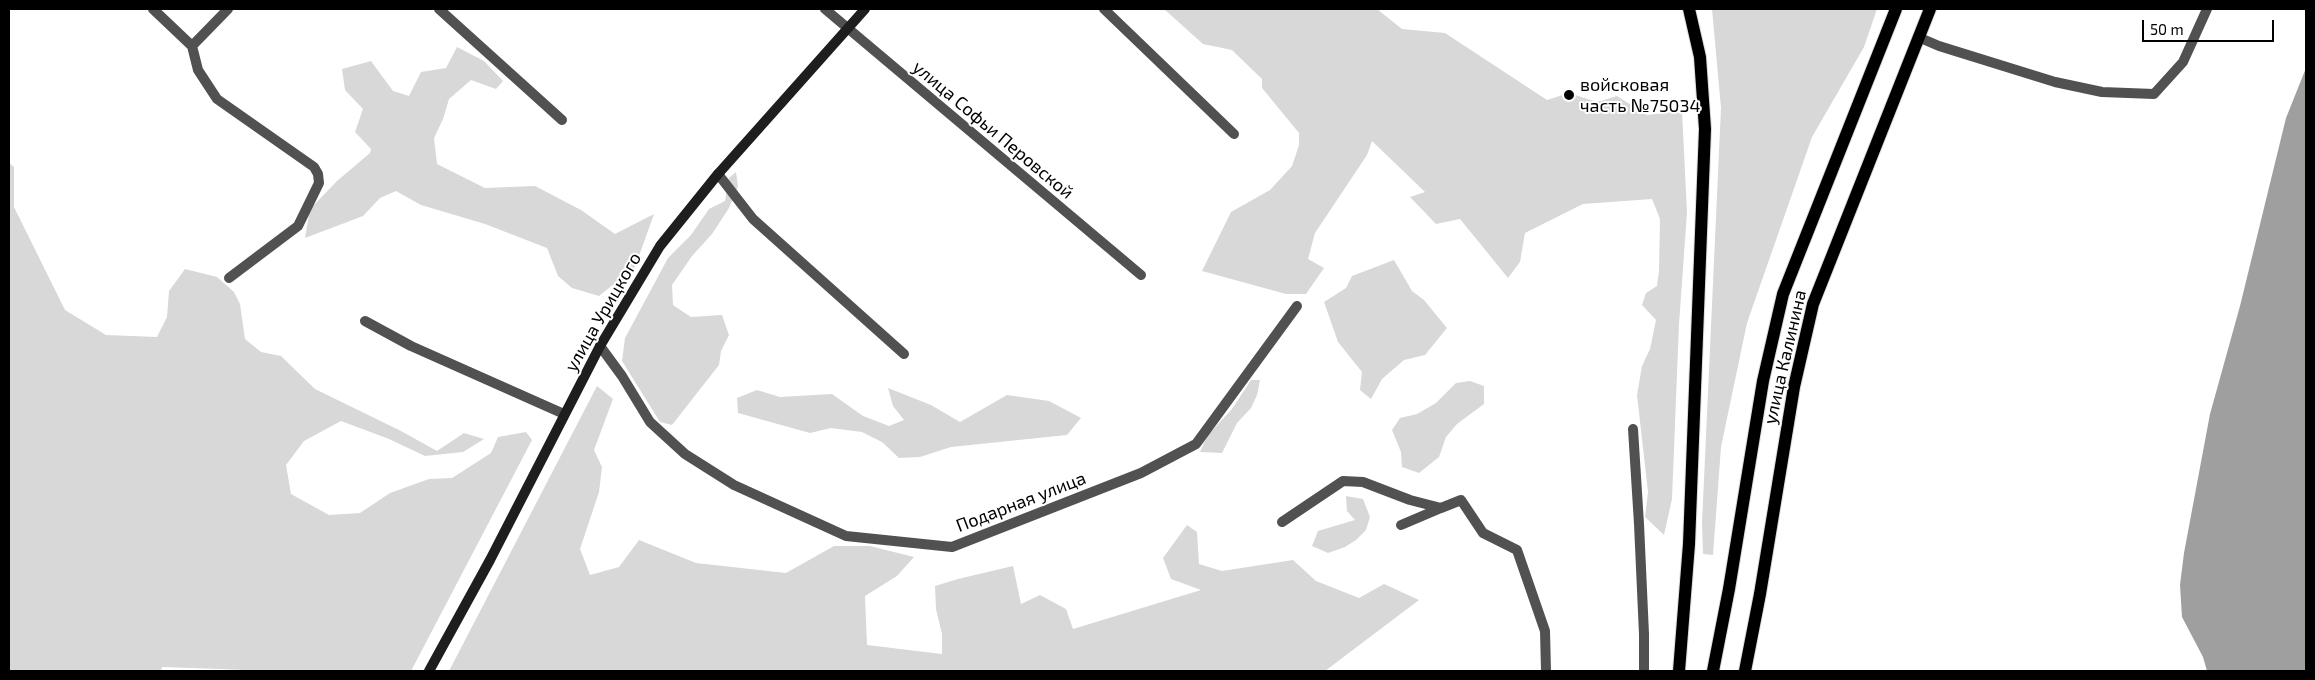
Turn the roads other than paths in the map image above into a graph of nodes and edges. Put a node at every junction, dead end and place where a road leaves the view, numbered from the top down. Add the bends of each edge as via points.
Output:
1 (153, 9) edge
2 (228, 9) edge
3 (439, 9) edge
4 (825, 9) edge
5 (865, 9) edge
6 (1104, 9) edge
7 (1689, 9) edge
8 (1896, 9) edge
9 (1930, 9) edge
10 (2207, 9) edge
11 (848, 29) junction
12 (1918, 37) junction
13 (192, 46) junction
14 (562, 120) dead end
15 (1234, 134) dead end
16 (718, 174) junction
17 (1141, 275) dead end
18 (229, 278) dead end
19 (1297, 306) dead end
20 (365, 321) dead end
21 (600, 346) junction
22 (904, 354) dead end
23 (564, 414) junction
24 (1632, 429) dead end
25 (1441, 508) junction
26 (1282, 522) dead end
27 (1401, 525) dead end
28 (429, 671) edge
29 (1546, 671) edge
30 (1644, 671) edge
31 (1678, 671) edge
32 (1713, 671) edge
33 (1745, 671) edge

1 - 13 street
2 - 13 street
3 - 14 street
4 - 11 street, улица Софьи Перовской
5 - 11 main road, улица Урицкого
6 - 15 street
7 - 31 main road via 1700,57 1705,129 1689,544
8 - 32 main road, улица Калинина via 1783,294 1763,381
9 - 12 main road, улица Калинина
10 - 12 street via 2184,62 2154,94 2102,92 2054,82
11 - 16 main road, улица Урицкого
11 - 17 street, улица Софьи Перовской
12 - 33 main road, улица Калинина via 1813,304 1794,387
13 - 18 street via 198,70 217,99 314,167 320,183 298,226
16 - 21 main road, улица Урицкого via 660,246
16 - 22 street via 753,219
19 - 21 street, Подарная улица via 1196,444 1141,473 952,547 846,536 734,485 685,454 650,422
20 - 23 street via 411,346
21 - 23 main road, улица Урицкого
23 - 28 main road, улица Урицкого
24 - 30 street
25 - 26 street via 1363,482 1343,481
25 - 27 street
25 - 29 street via 1461,500 1484,533 1517,550 1545,631

